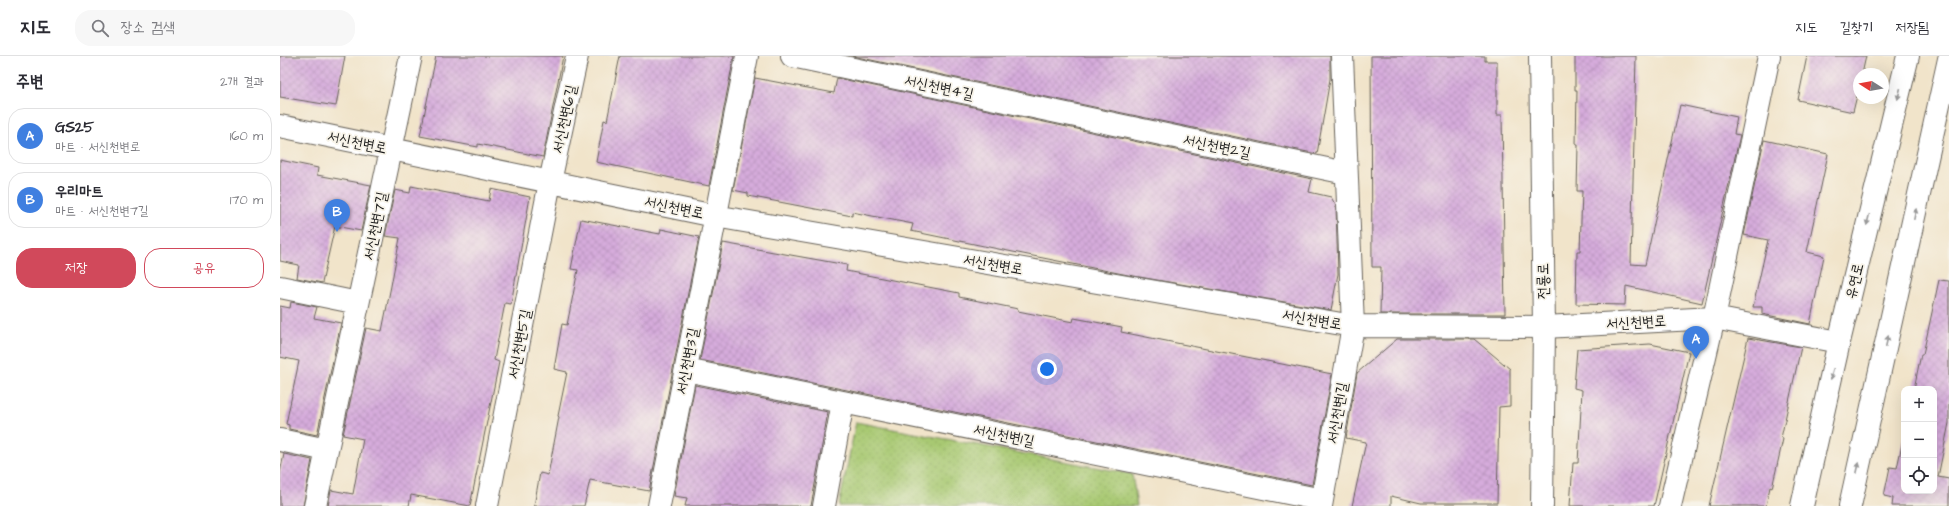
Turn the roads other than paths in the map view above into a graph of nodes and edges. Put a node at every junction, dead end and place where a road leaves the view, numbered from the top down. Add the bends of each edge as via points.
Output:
1 (411, 56) edge
2 (577, 56) edge
3 (747, 56) edge
4 (792, 56) edge
5 (1342, 56) edge
6 (1540, 56) edge
7 (1769, 56) edge
8 (1908, 56) edge
9 (1949, 59) edge
10 (1087, 118) joint
11 (280, 126) edge
12 (391, 149) junction
13 (1346, 173) junction
14 (550, 182) junction
15 (715, 216) junction
16 (280, 287) edge
17 (358, 303) junction
18 (1714, 318) junction
19 (1352, 326) junction
20 (1544, 327) junction
21 (1839, 342) junction
22 (686, 370) junction
23 (843, 402) junction
24 (280, 440) edge
25 (327, 450) junction
26 (825, 500) edge
27 (1322, 503) edge
28 (315, 506) edge
29 (487, 506) edge
30 (659, 506) edge
31 (1542, 506) edge
32 (1670, 506) edge
33 (1802, 506) edge
34 (1850, 506) edge

1 - 12 street, 서신천변7길
2 - 14 street, 서신천변6길
3 - 15 street
4 - 10 street, 서신천변4길
5 - 13 street
6 - 20 street, 전룡로
7 - 18 street
8 -> 21 street, 유연로
34 -> 9 street
10 - 13 street, 서신천변2길
11 - 12 street, 서신천변로
12 - 14 street, 서신천변로
12 - 17 street, 서신천변7길
13 - 19 street
14 - 15 street, 서신천변로
14 - 29 street, 서신천변5길
15 - 19 street, 서신천변로
15 - 22 street, 서신천변3길
16 - 17 street
17 - 25 street, 서신천변7길
18 - 20 street, 서신천변로
18 - 21 street, 서신천변로
18 - 32 street
19 - 20 street, 서신천변로
19 - 27 street, 서신천변1길
20 - 31 street, 전룡로
21 -> 33 street, 유연로
22 - 23 street, 서신천변1길
22 - 30 street, 서신천변3길
23 - 26 street
23 - 27 street, 서신천변1길
24 - 25 street
25 - 28 street, 서신천변7길

